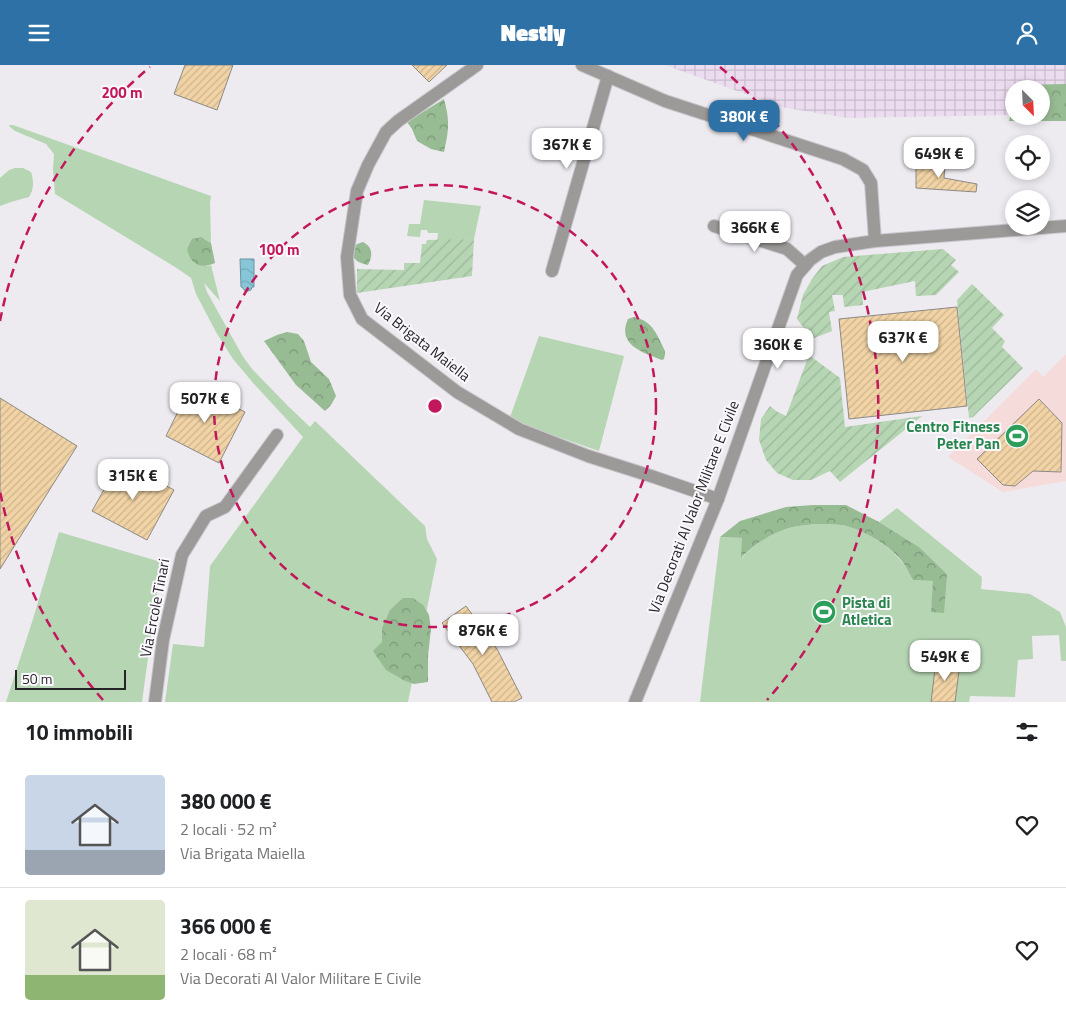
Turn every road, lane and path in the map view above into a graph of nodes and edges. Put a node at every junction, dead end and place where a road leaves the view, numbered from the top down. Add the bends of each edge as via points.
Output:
1 (477, 65) edge
2 (582, 65) edge
3 (608, 76) junction
4 (1066, 225) edge
5 (714, 226) dead end
6 (875, 241) junction
7 (805, 265) junction
8 (552, 271) dead end
9 (277, 435) dead end
10 (718, 499) junction
11 (155, 702) edge
12 (635, 702) edge

1 - 10 street, Via Brigata Maiella via 386,132 368,165 357,191 347,257 350,295 362,319 457,392 519,429 588,456
2 - 3 street
3 - 6 street via 665,101 843,159 863,170 871,183
3 - 8 street
4 - 6 street, Via Decorati Al Valor Militare E Civile
5 - 7 street via 787,249
6 - 7 street, Via Decorati Al Valor Militare E Civile via 828,249
7 - 10 street, Via Decorati Al Valor Militare E Civile via 797,275
9 - 11 street, Via Ercole Tinari via 225,507 206,516 182,555 163,640
10 - 12 street, Via Decorati Al Valor Militare E Civile

